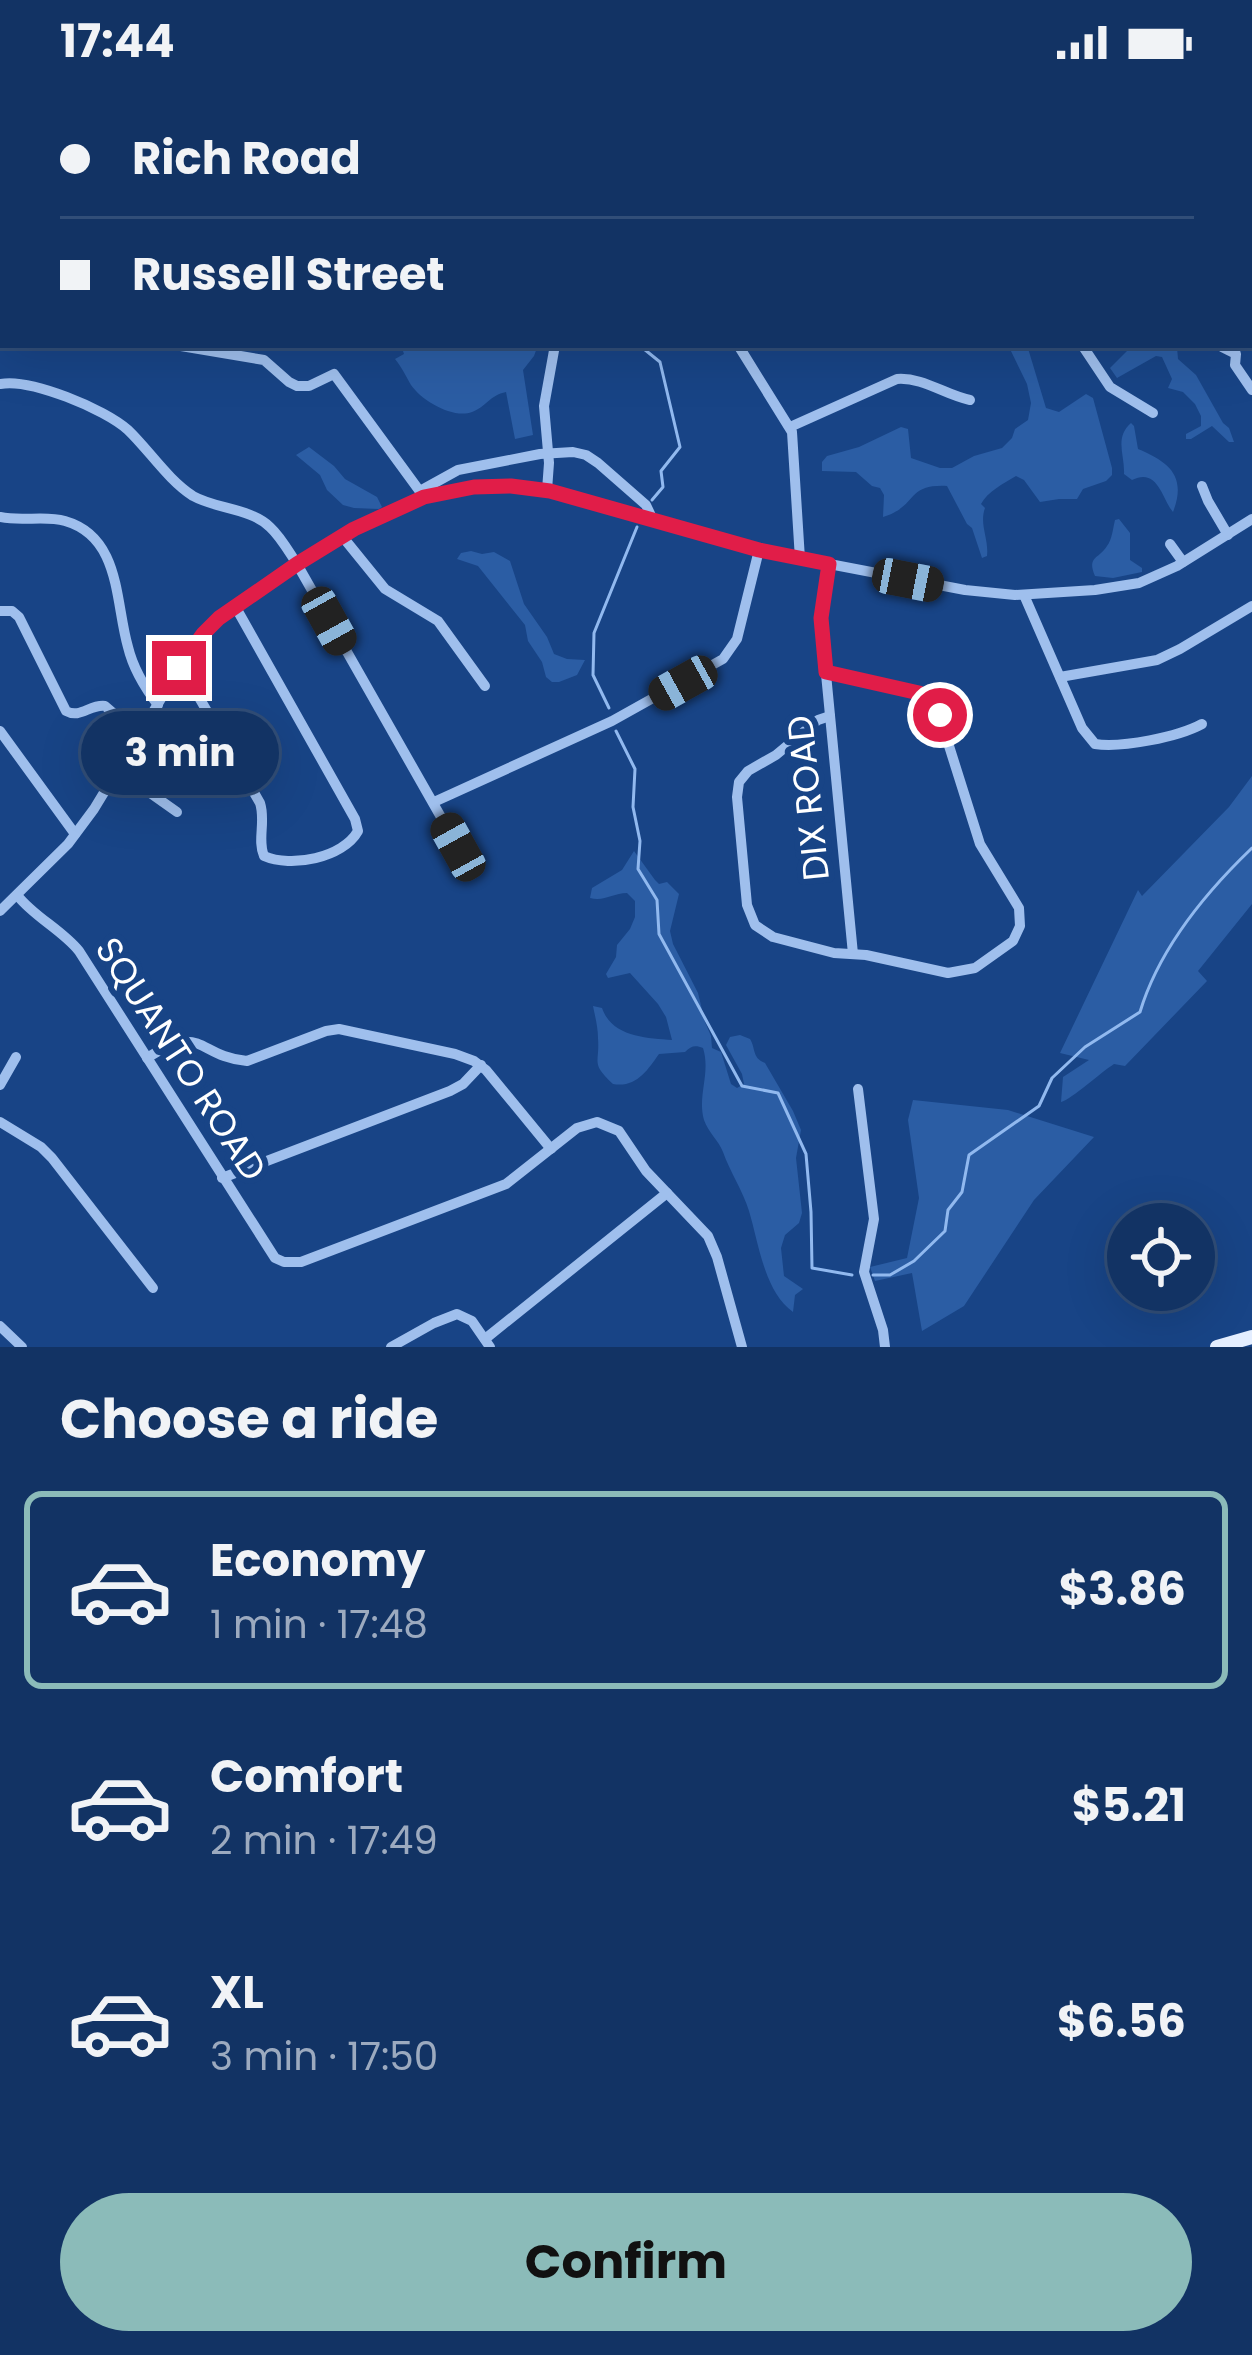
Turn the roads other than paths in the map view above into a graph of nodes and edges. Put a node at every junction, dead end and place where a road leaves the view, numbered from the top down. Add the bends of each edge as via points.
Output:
1 (194, 348) edge
2 (554, 348) edge
3 (745, 348) edge
4 (1084, 348) edge
5 (1245, 348) edge
6 (0, 384) edge
7 (1252, 390) edge
8 (970, 400) dead end
9 (1153, 413) dead end
10 (790, 427) junction
11 (548, 453) junction
12 (1202, 486) dead end
13 (547, 490) junction
14 (422, 494) junction
15 (0, 518) edge
16 (1252, 519) edge
17 (653, 520) junction
18 (1228, 535) junction
19 (342, 536) junction
20 (1169, 544) dead end
21 (759, 550) junction
22 (800, 559) junction
23 (1183, 562) junction
24 (297, 564) junction
25 (829, 564) junction
26 (1024, 595) junction
27 (235, 606) junction
28 (1252, 606) edge
29 (0, 611) edge
30 (179, 668) junction
31 (826, 672) junction
32 (1060, 677) junction
33 (485, 686) dead end
34 (158, 705) junction
35 (830, 716) junction
36 (1202, 724) dead end
37 (0, 731) edge
38 (140, 736) junction
39 (119, 771) junction
40 (434, 802) junction
41 (177, 812) dead end
42 (75, 834) junction
43 (458, 847) dead end
44 (17, 895) junction
45 (0, 911) edge
46 (853, 954) junction
47 (16, 1057) dead end
48 (147, 1058) junction
49 (481, 1065) junction
50 (0, 1085) edge
51 (858, 1089) dead end
52 (0, 1122) edge
53 (551, 1149) junction
54 (222, 1178) junction
55 (667, 1193) junction
56 (153, 1288) dead end
57 (0, 1325) edge
58 (1252, 1337) edge
59 (487, 1343) edge
60 (22, 1347) edge
61 (391, 1347) edge
62 (742, 1347) edge
63 (885, 1347) edge
64 (1217, 1347) edge

1 - 14 street via 265,360 297,386 334,374
2 - 11 street via 544,406
3 - 10 street
4 - 9 street via 1110,387
5 - 7 street via 1235,364
6 - 24 street via 30,384 109,416 192,495 266,523
8 - 10 street via 897,379
10 - 22 street
11 - 13 street
11 - 14 street via 458,470
11 - 17 street via 594,460
12 - 18 street
13 - 14 street
13 - 17 street
14 - 19 street
15 - 34 street via 62,520 103,549 130,654
16 - 18 street
17 - 21 street
18 - 23 street
19 - 24 street
19 - 33 street via 385,589 438,620
20 - 23 street
21 - 22 street
21 - 40 street via 737,639 723,659 612,721
22 - 25 street
23 - 26 street via 1133,585
24 - 27 street
24 - 40 street
25 - 26 street
25 - 31 street, DIX ROAD via 821,618
26 - 32 street
27 - 30 street
27 - 30 street via 355,819 356,835 345,847 286,861 264,856 260,803
28 - 32 street via 1162,658
29 - 38 street via 21,620 64,710 75,715 105,706
30 - 34 street
31 - 35 street, DIX ROAD
31 - 46 street via 919,693 934,704 980,844 1021,917 1010,944 965,972
32 - 36 street via 1098,745
34 - 38 street
35 - 46 street, DIX ROAD
35 - 46 street via 748,771 736,796 755,925
37 - 42 street
38 - 39 street
39 - 41 street
39 - 42 street
40 - 43 street
42 - 44 street
44 - 45 street
44 - 48 street, SQUANTO ROAD via 79,951
47 - 50 street
48 - 49 street via 185,1041 250,1060 343,1030
48 - 54 street, SQUANTO ROAD
49 - 53 street
49 - 54 street via 450,1091
51 - 63 street via 874,1219 864,1272
52 - 56 street via 52,1158
53 - 54 street, SQUANTO ROAD via 500,1186 301,1262 267,1250
53 - 55 street via 584,1125 610,1125
55 - 59 street
55 - 62 street via 712,1243
57 - 60 street
58 - 64 main road
59 - 61 street via 456,1314

